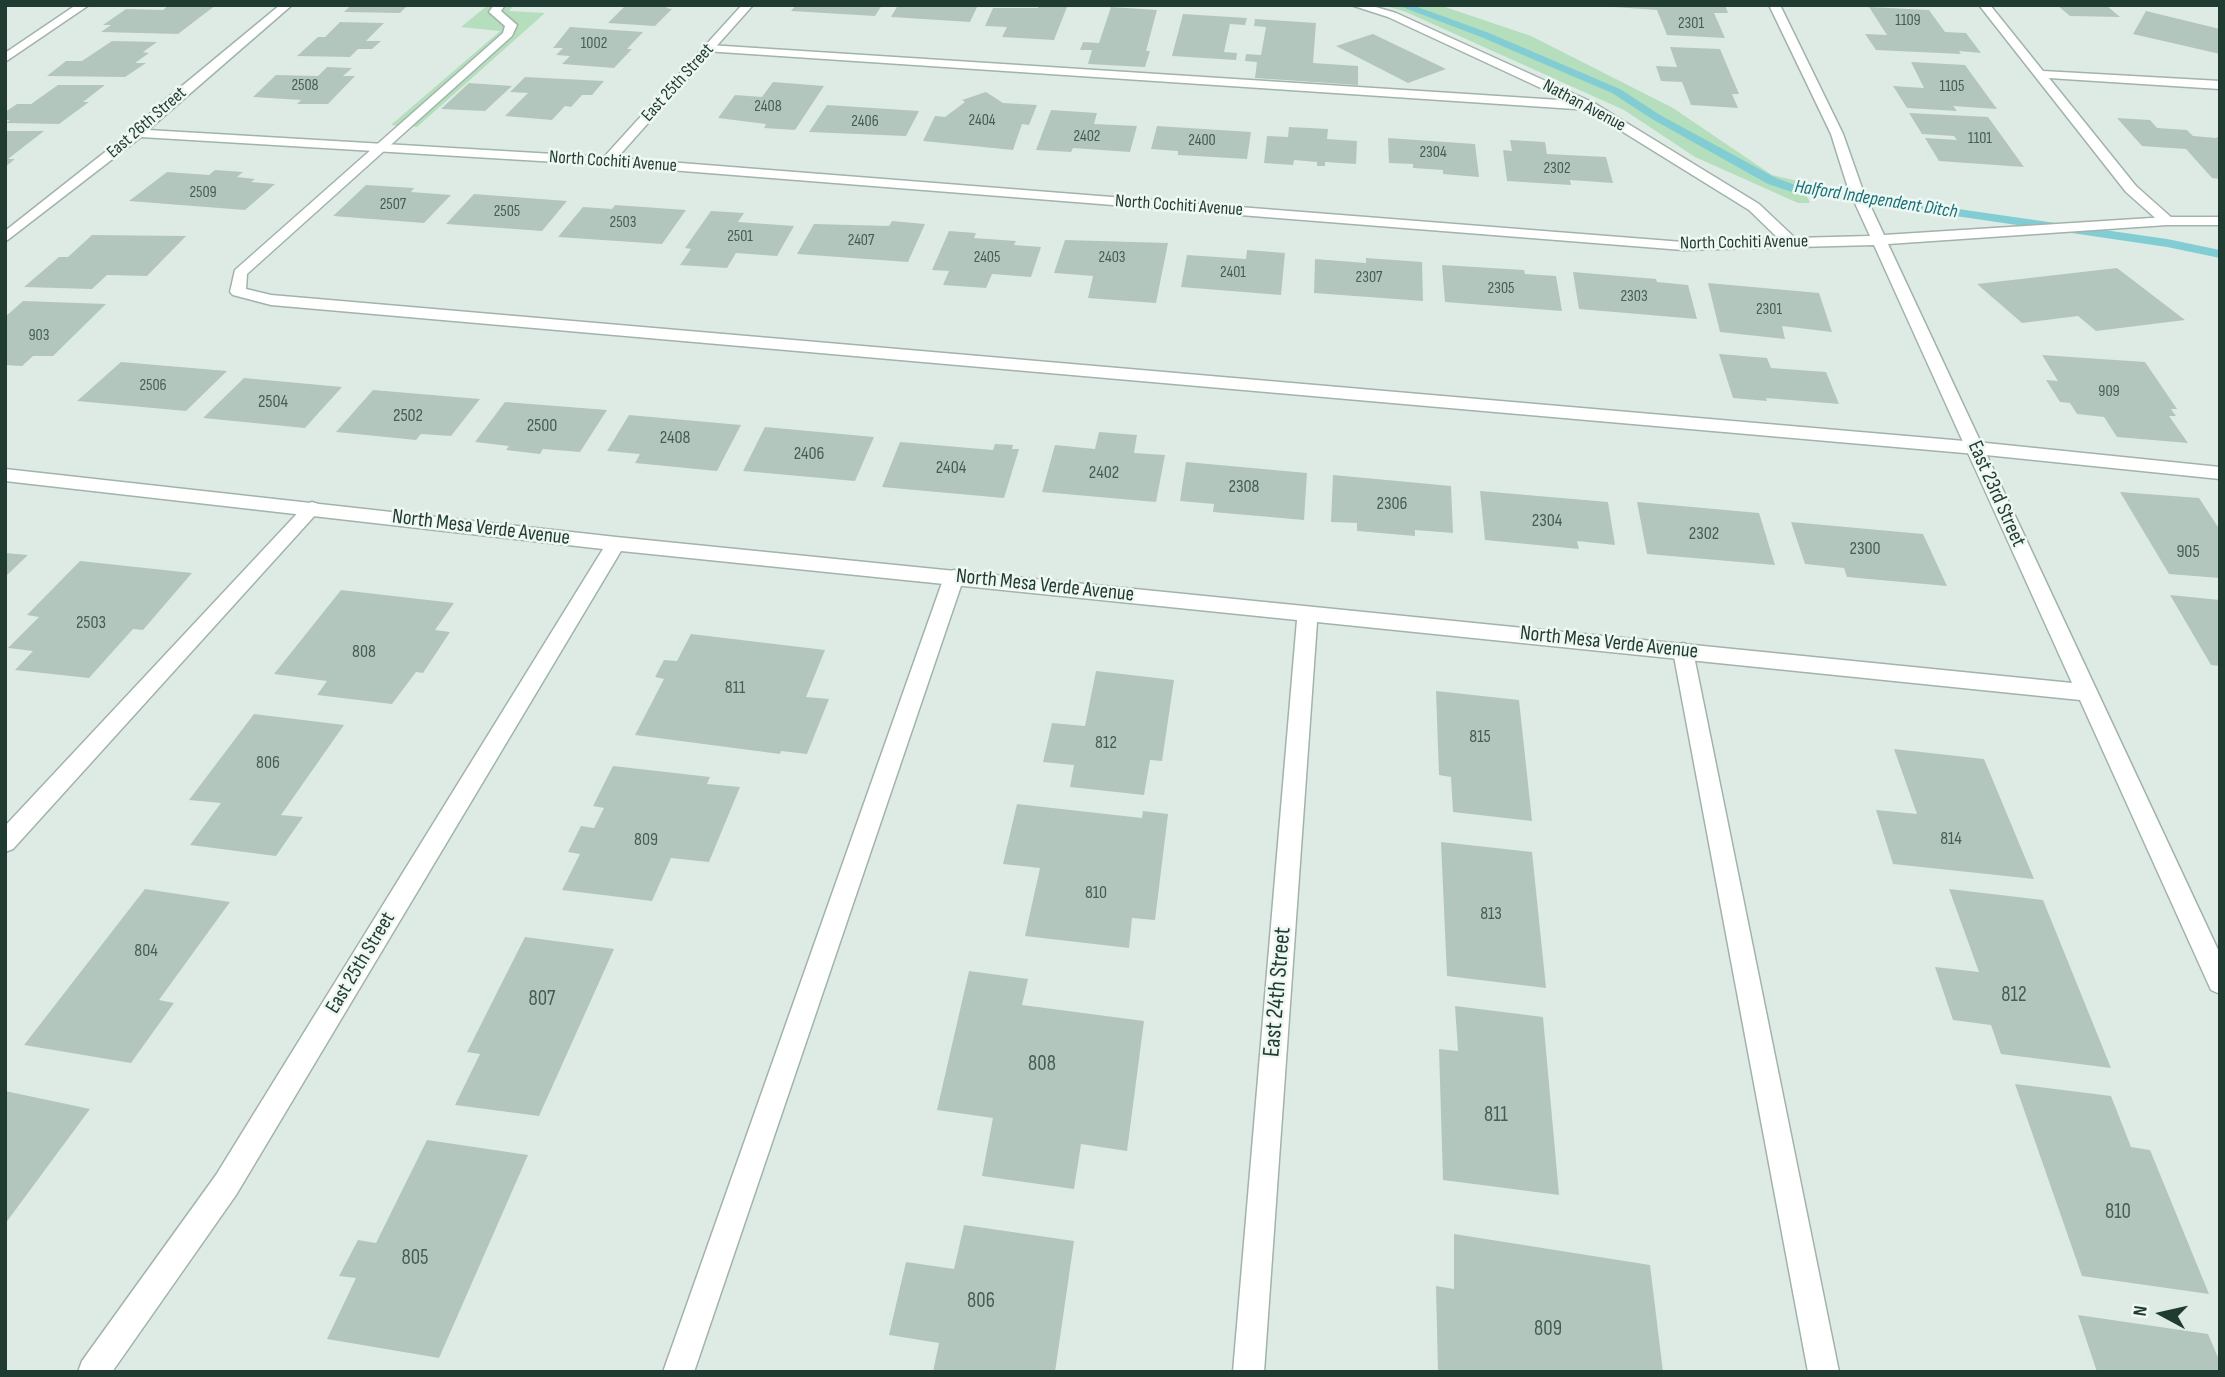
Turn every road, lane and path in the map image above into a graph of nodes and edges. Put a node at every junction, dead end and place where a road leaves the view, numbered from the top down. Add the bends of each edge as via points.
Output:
1 (84, 5) edge
2 (287, 5) edge
3 (500, 5) edge
4 (748, 5) edge
5 (1356, 5) edge
6 (1774, 5) edge
7 (1984, 5) edge
8 (709, 49) junction
9 (5, 59) edge
10 (2039, 74) junction
11 (2220, 85) edge
12 (1590, 106) junction
13 (138, 133) junction
14 (379, 148) junction
15 (607, 161) junction
16 (2167, 221) junction
17 (2216, 222) edge
18 (5, 238) edge
19 (1880, 240) junction
20 (1792, 243) junction
21 (1976, 448) junction
22 (2220, 473) edge
23 (5, 475) edge
24 (312, 508) junction
25 (616, 544) junction
26 (954, 578) junction
27 (1308, 612) junction
28 (1683, 651) junction
29 (2085, 692) junction
30 (5, 842) edge
31 (2220, 982) edge
32 (93, 1372) edge
33 (678, 1372) edge
34 (1248, 1372) edge
35 (1824, 1372) edge

1 - 9 street
2 - 13 street, East 26th Street
3 - 14 street via 495,12 511,25 508,34
4 - 8 street, East 25th Street
5 - 12 street, Nathan Avenue via 1392,15
6 - 19 street, East 23rd Street via 1837,134 1855,188
7 - 10 street
8 - 12 street
8 - 15 street, East 25th Street
10 - 11 street
10 - 16 street via 2131,189
12 - 20 street, Nathan Avenue via 1754,207
13 - 14 street, North Cochiti Avenue
13 - 18 street, East 26th Street
14 - 15 street, North Cochiti Avenue
14 - 21 street via 240,273 238,292 271,300
15 - 20 street, North Cochiti Avenue via 1683,246
16 - 17 street, North Cochiti Avenue
16 - 19 street, North Cochiti Avenue
19 - 20 street, North Cochiti Avenue
19 - 21 street, East 23rd Street
21 - 22 street
21 - 29 street, East 23rd Street
23 - 24 street, North Mesa Verde Avenue
24 - 25 street, North Mesa Verde Avenue
24 - 30 street
25 - 26 street, North Mesa Verde Avenue
25 - 32 street, East 25th Street via 226,1185
26 - 27 street, North Mesa Verde Avenue
26 - 33 street
27 - 28 street, North Mesa Verde Avenue
27 - 34 street, East 24th Street
28 - 29 street, North Mesa Verde Avenue
28 - 35 street
29 - 31 street, East 23rd Street

